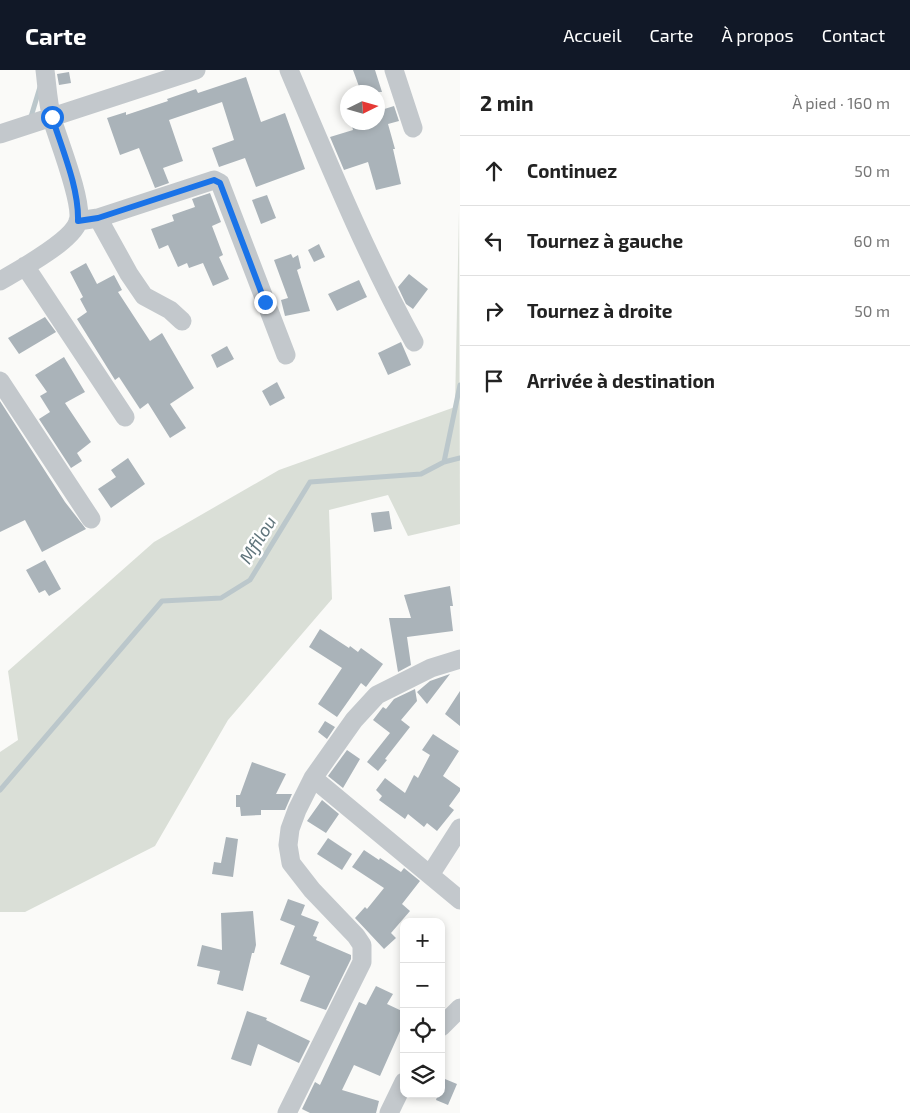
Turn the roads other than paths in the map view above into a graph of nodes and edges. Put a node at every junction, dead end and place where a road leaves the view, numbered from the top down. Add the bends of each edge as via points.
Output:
1 (45, 70) edge
2 (196, 70) edge
3 (289, 70) edge
4 (394, 70) edge
5 (52, 117) junction
6 (413, 128) dead end
7 (0, 134) edge
8 (98, 218) junction
9 (78, 221) junction
10 (25, 266) junction
11 (0, 281) edge
12 (182, 321) dead end
13 (414, 342) dead end
14 (286, 355) dead end
15 (0, 381) edge
16 (125, 417) dead end
17 (91, 519) dead end
18 (460, 659) edge
19 (313, 778) junction
20 (460, 828) edge
21 (430, 875) junction
22 (460, 900) edge
23 (460, 1008) edge
24 (445, 1022) edge
25 (400, 1090) edge
26 (287, 1113) edge
27 (389, 1113) edge

1 - 5 street
2 - 5 street
3 - 13 street via 348,209
4 - 6 street
5 - 7 street
5 - 9 street via 68,166
8 - 9 street
8 - 12 street via 144,296 170,310
8 - 14 street via 214,180 220,183
9 - 10 street via 50,251
10 - 11 street
10 - 16 street
15 - 17 street
18 - 19 street via 431,668 377,695 354,720
19 - 21 street
19 - 26 street via 290,829 291,863 356,936 363,952 362,962
20 - 21 street
21 - 22 street
23 - 24 street
25 - 27 street

